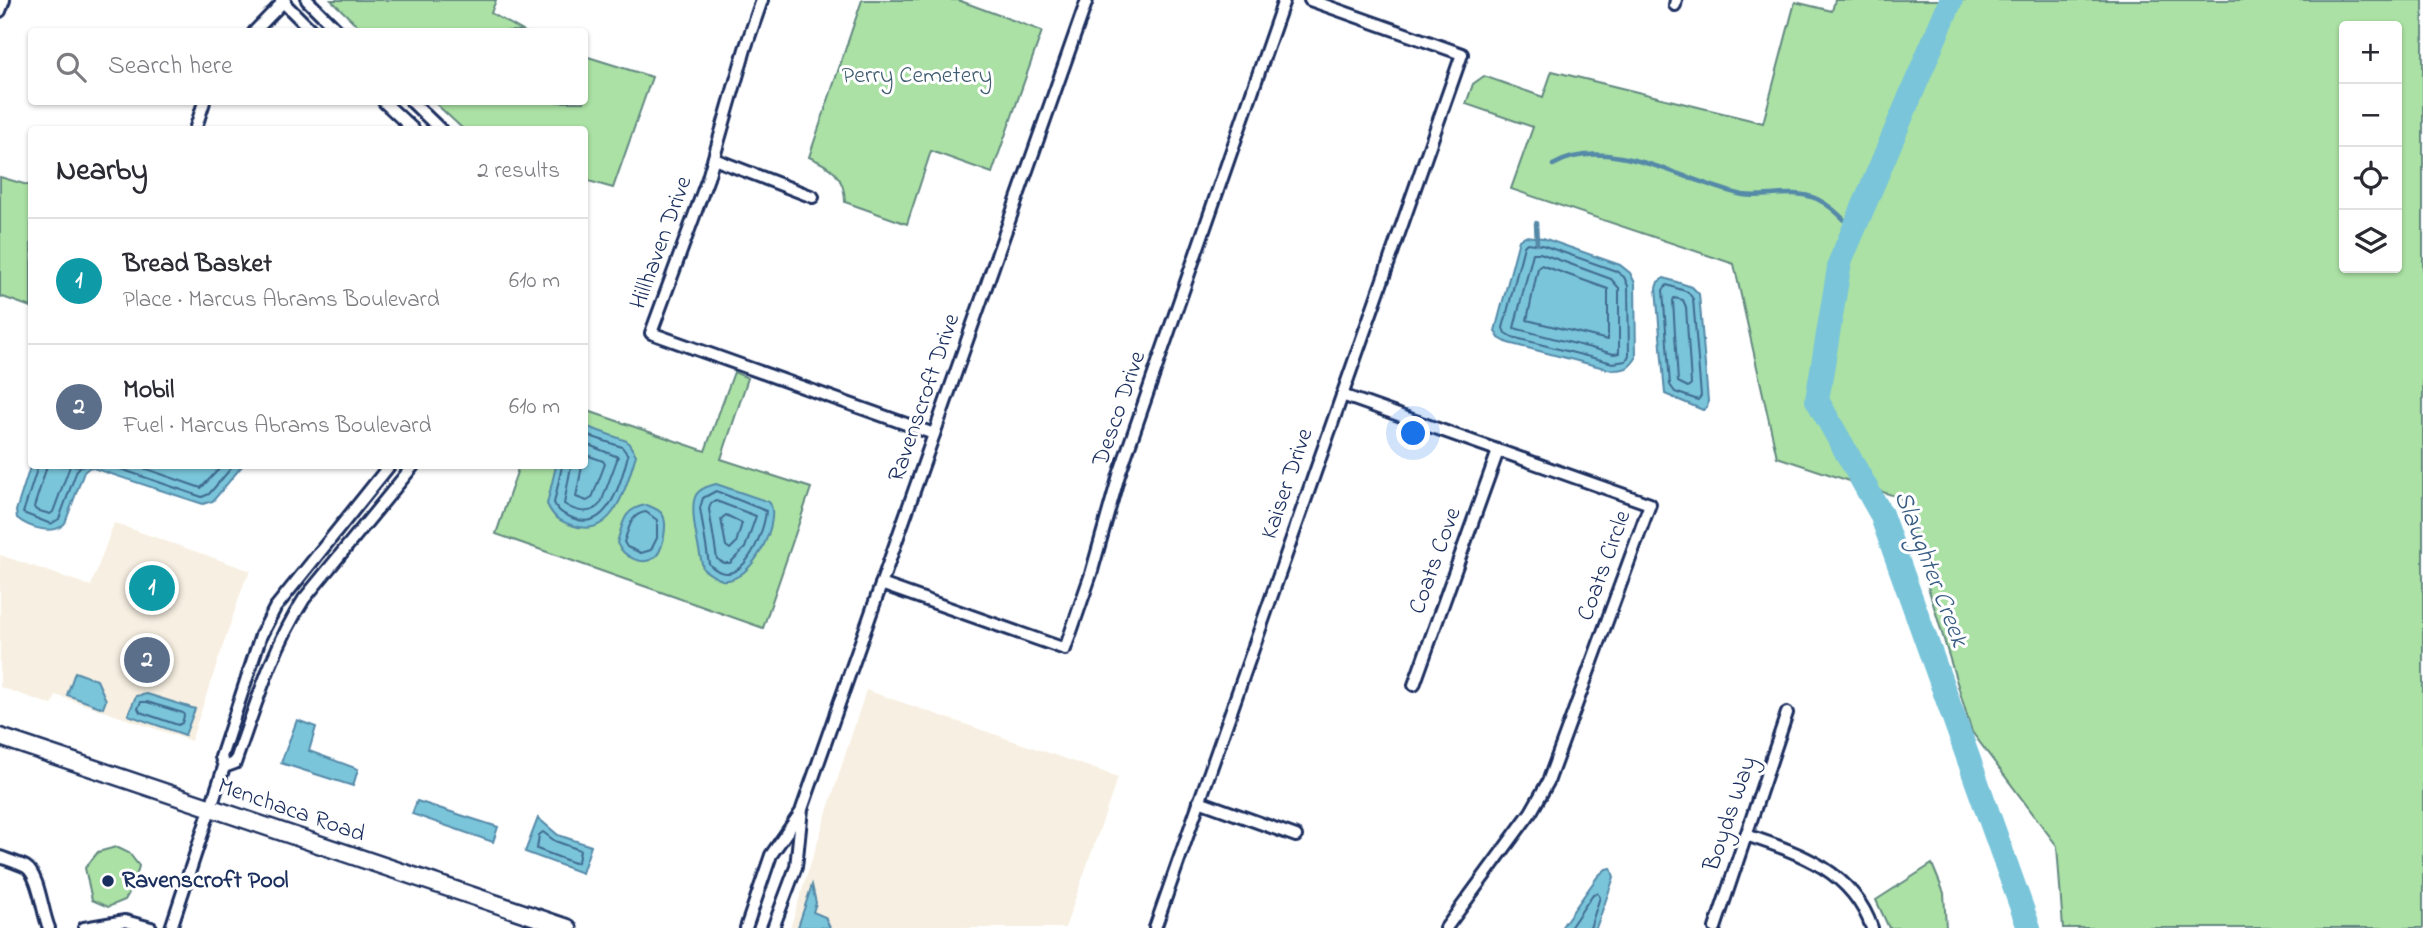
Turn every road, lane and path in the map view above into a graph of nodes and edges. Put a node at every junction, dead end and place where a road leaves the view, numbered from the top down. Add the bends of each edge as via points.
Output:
1 (4, 0) edge
2 (307, 0) edge
3 (762, 0) edge
4 (1087, 0) edge
5 (1284, 0) edge
6 (1310, 0) edge
7 (283, 1) edge
8 (0, 11) edge
9 (258, 28) edge
10 (309, 28) edge
11 (335, 28) edge
12 (203, 105) edge
13 (387, 105) edge
14 (415, 105) edge
15 (196, 126) edge
16 (410, 126) edge
17 (437, 126) edge
18 (714, 159) junction
19 (813, 197) dead end
20 (1342, 395) junction
21 (934, 434) junction
22 (1498, 451) junction
23 (387, 469) edge
24 (411, 469) edge
25 (881, 584) junction
26 (1414, 685) dead end
27 (1787, 713) dead end
28 (0, 737) edge
29 (224, 767) junction
30 (1199, 801) junction
31 (210, 808) junction
32 (802, 810) junction
33 (1746, 835) junction
34 (1296, 836) dead end
35 (0, 857) edge
36 (49, 928) edge
37 (84, 928) edge
38 (151, 928) edge
39 (171, 928) edge
40 (568, 928) edge
41 (746, 928) edge
42 (774, 928) edge
43 (1155, 928) edge
44 (1446, 928) edge
45 (1715, 928) edge
46 (1872, 928) edge

1 - 8 street
2 - 11 street
3 - 18 street, Hillhaven Drive
4 - 21 street, Ravenscroft Drive
5 - 25 street, Desco Drive via 1123,462 1065,649
6 - 20 street, Kaiser Drive via 1462,54
7 - 9 street
7 - 10 street
12 - 15 street
13 - 16 street
14 - 17 street
18 - 19 street
18 - 21 street, Hillhaven Drive via 651,333
20 - 22 street, Coats Circle
20 - 30 street, Kaiser Drive
21 - 25 street, Ravenscroft Drive
22 - 26 street, Coats Cove
22 - 44 street, Coats Circle via 1650,503 1548,782
23 - 29 street via 275,608 261,635 221,757
24 - 29 street via 290,621 235,763
25 - 32 street, Ravenscroft Drive
27 - 33 street, Boyds Way
28 - 31 main road, Menchaca Road
29 - 31 street
30 - 34 street
30 - 43 street, Kaiser Drive
31 - 39 street
31 - 40 main road, Menchaca Road
32 - 41 street, Ravenscroft Drive via 771,855
32 - 42 street, Ravenscroft Drive via 796,867
33 - 45 street, Boyds Way
33 - 46 street via 1827,868 1852,891
35 - 36 street via 24,866 35,876
37 - 38 street via 125,921

